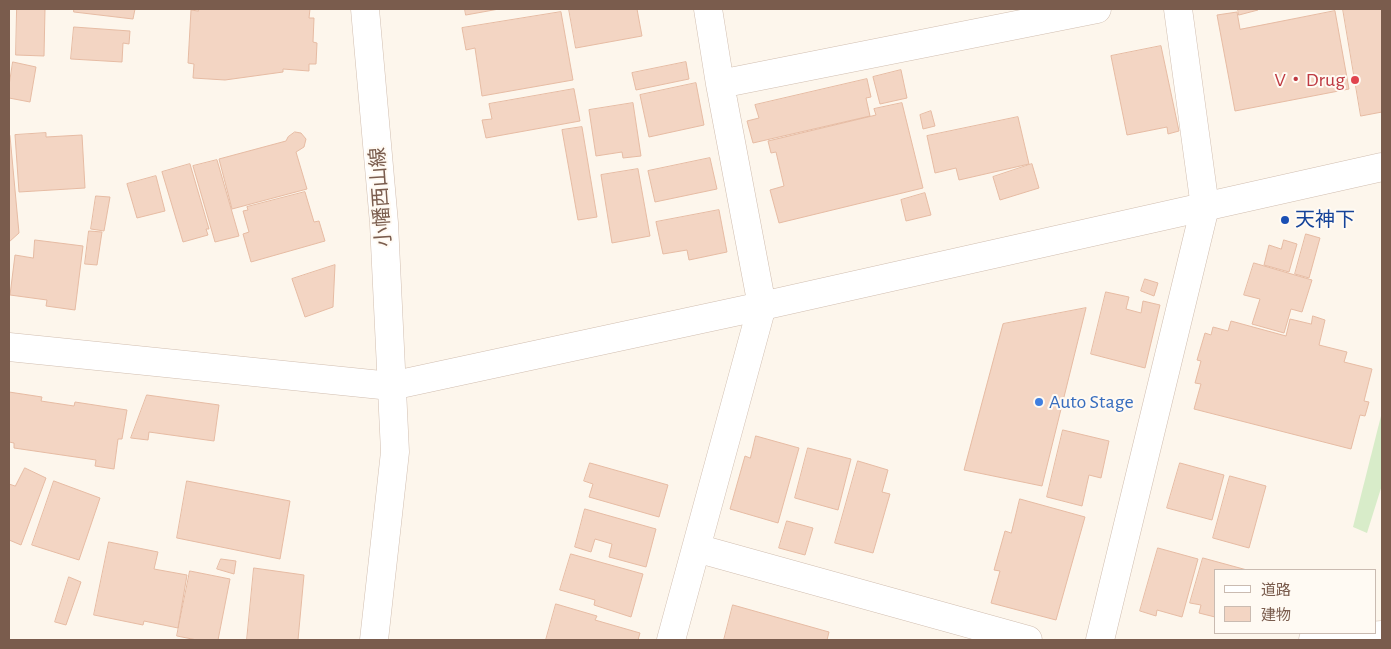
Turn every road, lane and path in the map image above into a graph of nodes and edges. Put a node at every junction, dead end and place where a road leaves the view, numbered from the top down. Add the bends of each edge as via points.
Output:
1 (365, 9) edge
2 (708, 9) edge
3 (1097, 9) edge
4 (1178, 9) edge
5 (720, 84) junction
6 (1382, 167) edge
7 (1205, 207) junction
8 (762, 306) junction
9 (9, 347) edge
10 (391, 386) junction
11 (696, 548) junction
12 (1382, 635) edge
13 (374, 640) edge
14 (671, 640) edge
15 (1028, 640) edge
16 (1100, 640) edge
17 (1313, 640) edge

1 - 10 street, 小幡西山線 via 384,223
2 - 5 street
3 - 5 street
4 - 7 street
5 - 8 street
6 - 7 street
7 - 8 street
7 - 16 street
8 - 10 street
8 - 11 street
9 - 10 street
10 - 13 street, 小幡西山線 via 395,452
11 - 14 street
11 - 15 street
12 - 17 street

